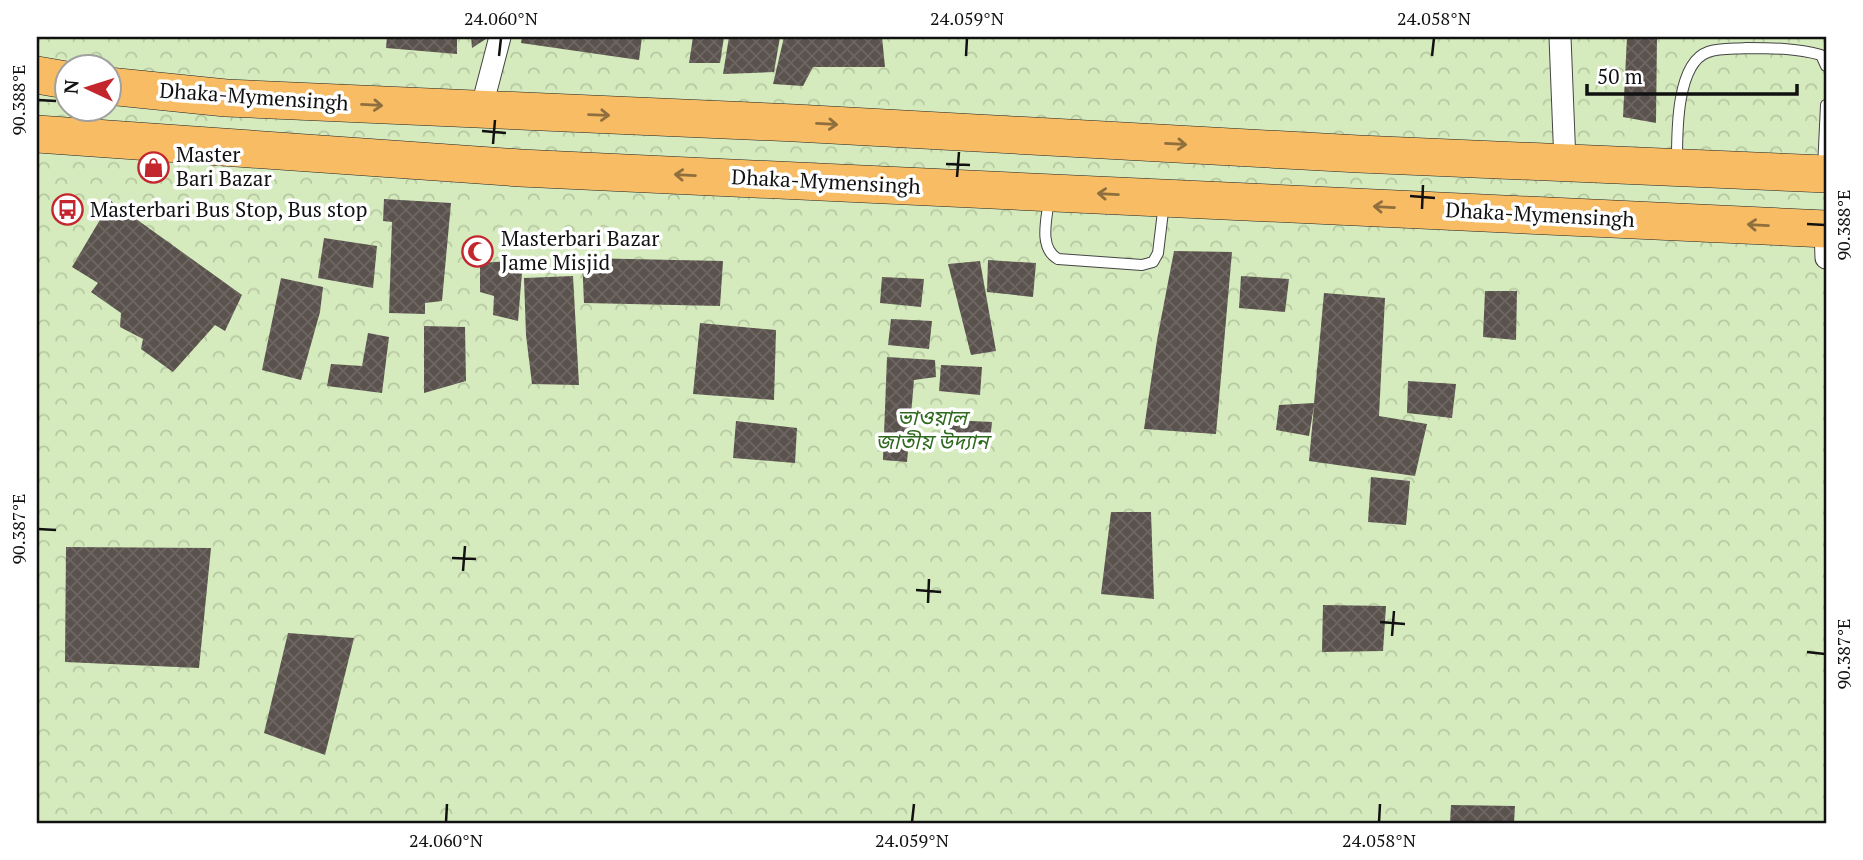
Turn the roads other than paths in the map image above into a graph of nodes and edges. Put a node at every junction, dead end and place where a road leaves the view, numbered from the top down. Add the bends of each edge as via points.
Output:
1 (500, 37) edge
2 (1560, 37) edge
3 (1826, 66) edge
4 (122, 87) edge
5 (1826, 105) edge
6 (481, 110) junction
7 (37, 134) edge
8 (1565, 163) junction
9 (1676, 168) junction
10 (1824, 174) edge
11 (1049, 191) junction
12 (1164, 197) junction
13 (1826, 239) edge

1 - 6 street
2 - 8 street
3 - 9 lane via 1821,55 1799,49 1706,52 1691,66 1683,88
4 -> 6 highway, Dhaka-Mymensingh via 226,98
5 - 10 lane
6 -> 8 highway, Dhaka-Mymensingh
11 -> 7 highway, Dhaka-Mymensingh via 520,168
8 - 9 highway, Dhaka-Mymensingh
9 - 10 highway, Dhaka-Mymensingh
12 -> 11 highway, Dhaka-Mymensingh
11 - 12 lane via 1045,246 1050,255 1143,265 1153,262 1158,253
13 -> 12 highway, Dhaka-Mymensingh

